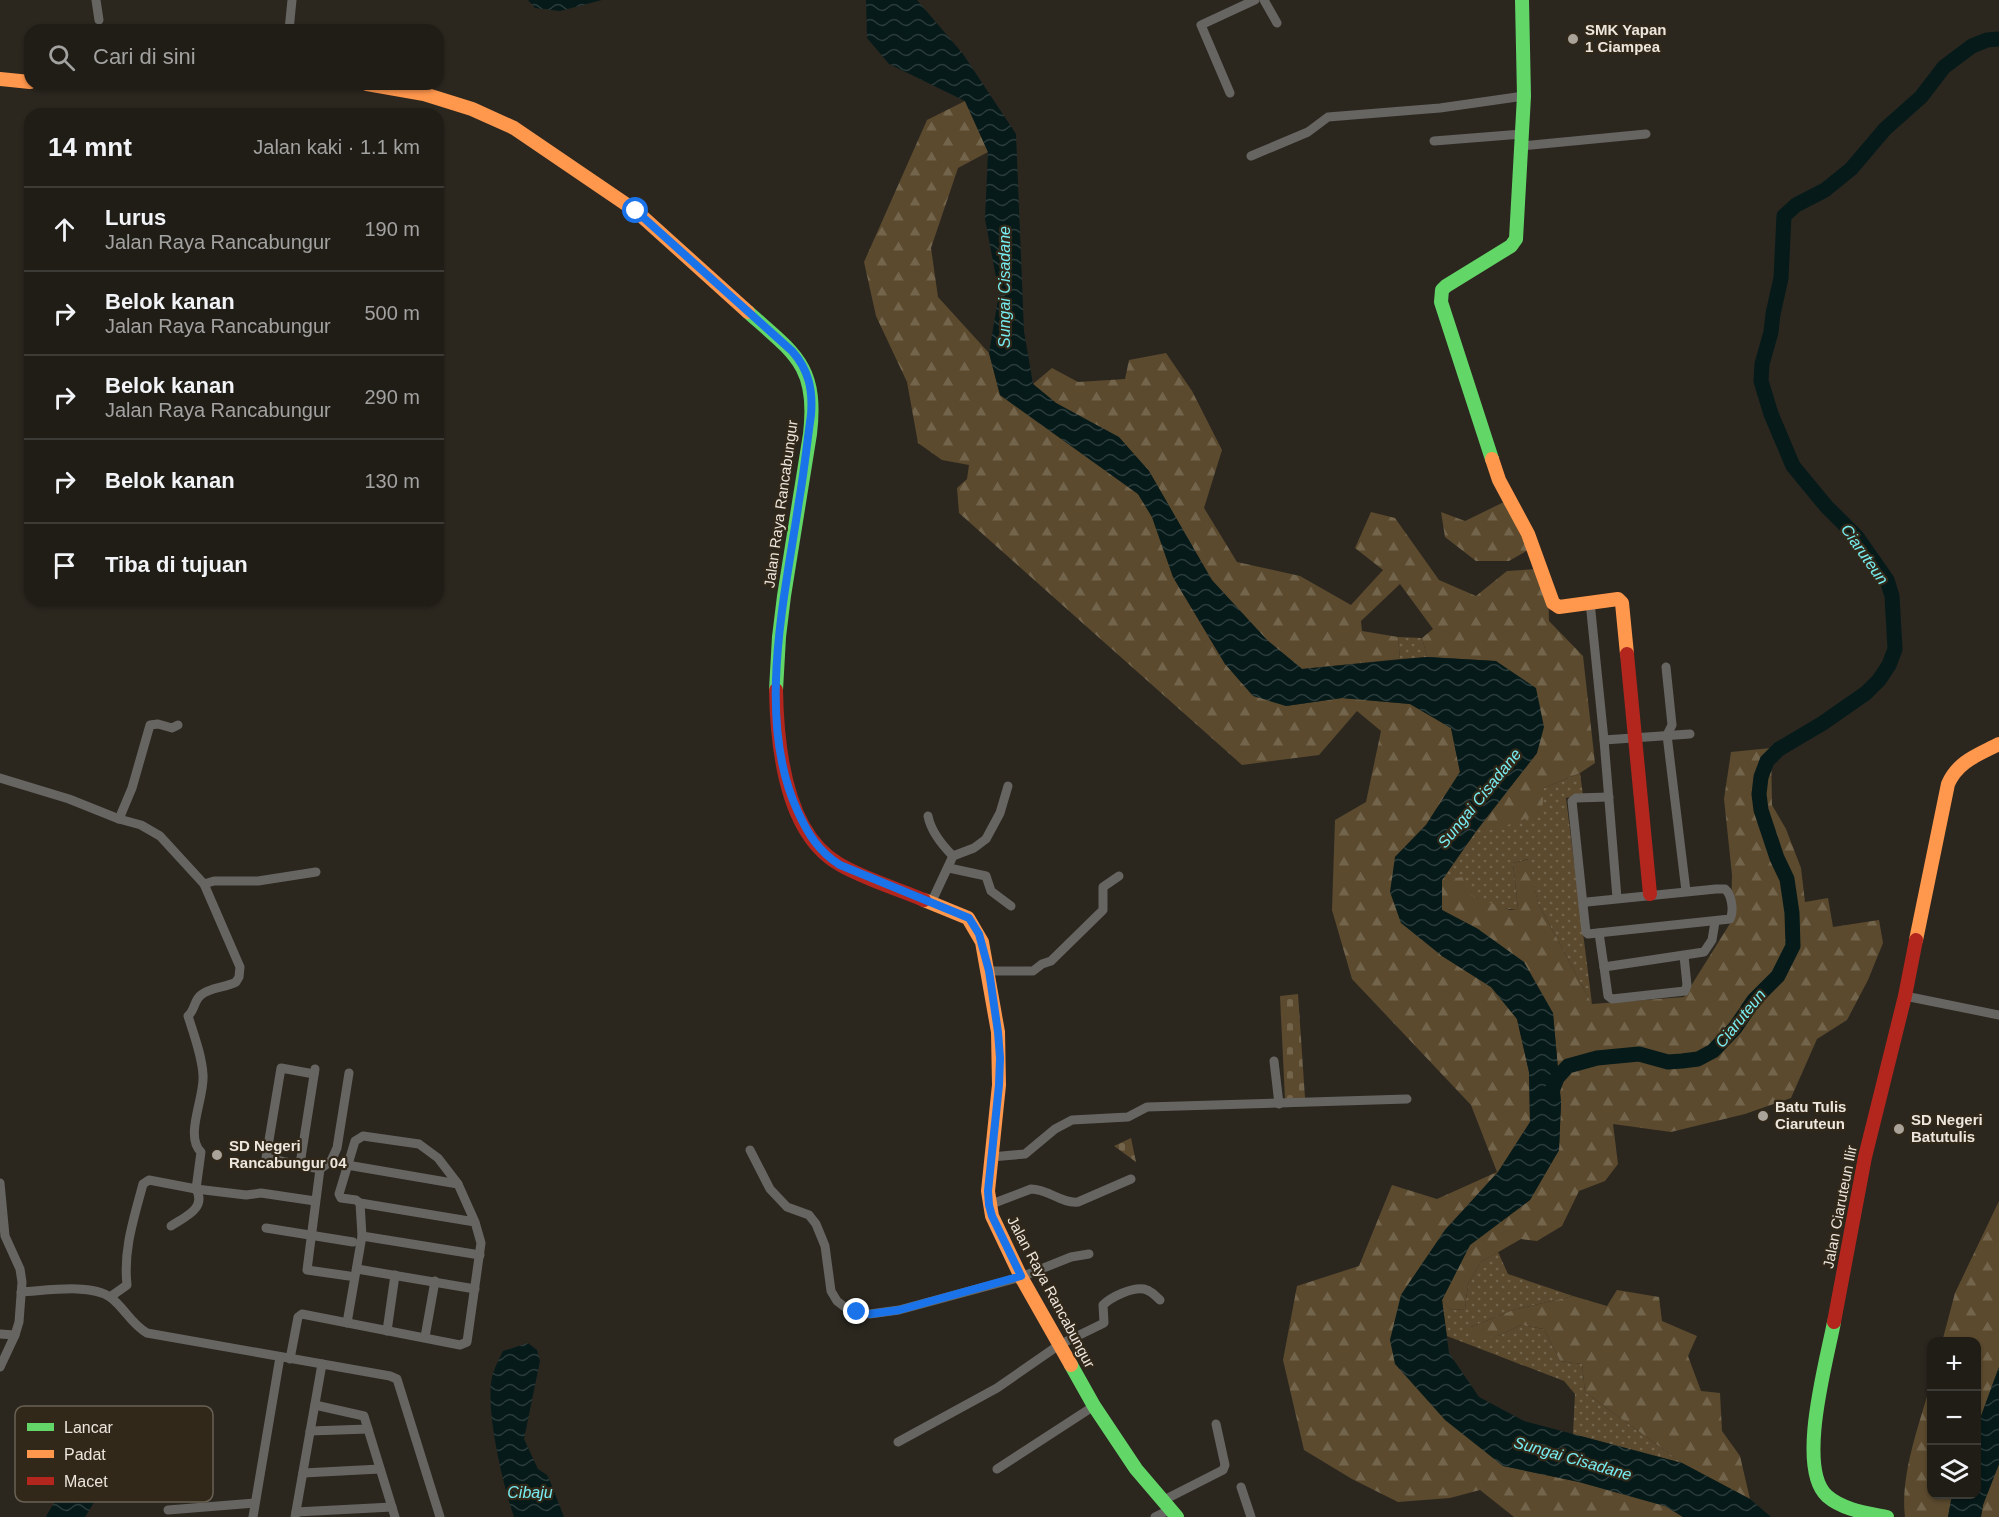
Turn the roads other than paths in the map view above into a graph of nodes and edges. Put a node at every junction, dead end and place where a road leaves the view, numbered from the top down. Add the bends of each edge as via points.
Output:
1 (96, 0) edge
2 (292, 0) edge
3 (1255, 0) edge
4 (1264, 0) edge
5 (1522, 0) edge
6 (99, 20) dead end
7 (1277, 23) dead end
8 (290, 24) edge
9 (0, 79) edge
10 (24, 81) edge
11 (401, 90) edge
12 (1230, 93) dead end
13 (1524, 96) junction
14 (1646, 134) dead end
15 (1521, 140) junction
16 (1434, 141) dead end
17 (1251, 156) dead end
18 (1590, 602) junction
19 (1666, 667) dead end
20 (177, 725) dead end
21 (1690, 734) dead end
22 (1667, 735) junction
23 (1635, 738) junction
24 (1605, 740) junction
25 (1999, 744) edge
26 (0, 778) edge
27 (1008, 786) dead end
28 (1609, 797) junction
29 (928, 816) dead end
30 (119, 819) junction
31 (953, 856) junction
32 (949, 868) junction
33 (316, 872) dead end
34 (1119, 876) dead end
35 (204, 884) junction
36 (1686, 891) junction
37 (1650, 894) junction
38 (1617, 898) junction
39 (931, 903) junction
40 (1583, 905) junction
41 (1011, 906) dead end
42 (1715, 922) junction
43 (1599, 933) junction
44 (1684, 956) junction
45 (1604, 967) junction
46 (989, 971) junction
47 (1905, 996) junction
48 (1999, 1015) edge
49 (1274, 1061) dead end
50 (349, 1073) dead end
51 (1407, 1099) dead end
52 (1279, 1104) junction
53 (750, 1150) dead end
54 (991, 1157) junction
55 (300, 1164) junction
56 (347, 1165) junction
57 (320, 1169) junction
58 (1131, 1179) dead end
59 (0, 1183) edge
60 (458, 1184) junction
61 (196, 1189) junction
62 (315, 1201) junction
63 (360, 1203) junction
64 (989, 1205) junction
65 (475, 1222) junction
66 (171, 1226) dead end
67 (266, 1228) dead end
68 (311, 1236) junction
69 (362, 1236) junction
70 (353, 1242) dead end
71 (1089, 1254) dead end
72 (480, 1255) junction
73 (357, 1269) junction
74 (395, 1275) junction
75 (349, 1276) dead end
76 (1021, 1276) junction
77 (435, 1281) junction
78 (475, 1289) junction
79 (21, 1293) junction
80 (110, 1297) junction
81 (1160, 1300) dead end
82 (347, 1323) junction
83 (387, 1331) junction
84 (0, 1334) edge
85 (15, 1335) junction
86 (425, 1337) junction
87 (1059, 1345) junction
88 (280, 1357) junction
89 (290, 1359) junction
90 (322, 1364) junction
91 (0, 1367) edge
92 (315, 1405) junction
93 (1095, 1406) junction
94 (1216, 1424) dead end
95 (368, 1429) junction
96 (310, 1431) junction
97 (898, 1442) dead end
98 (998, 1468) dead end
99 (380, 1469) junction
100 (303, 1473) junction
101 (1240, 1487) dead end
102 (255, 1503) junction
103 (1171, 1509) edge
104 (168, 1510) dead end
105 (393, 1512) edge
106 (296, 1515) edge
107 (253, 1517) edge
108 (440, 1517) edge
109 (1155, 1517) edge
110 (1251, 1517) edge
111 (1887, 1517) edge

1 - 6 street
2 - 8 street
3 - 12 street via 1201,26
4 - 7 street
5 - 13 street
9 - 10 street
11 - 39 street, Jalan Raya Rancabungur via 472,109 514,128 636,211 801,361 812,402 785,586 777,677 777,732 784,774 805,827 830,859
13 - 15 street
13 - 17 street via 1328,117 1308,132
14 - 15 street
15 - 16 street
15 - 18 street via 1514,244 1446,286 1441,302 1499,480 1528,534 1553,603 1559,607
18 - 23 street via 1618,599 1622,603
18 - 24 street
19 - 22 street via 1672,725
20 - 30 street via 150,725
21 - 22 street
22 - 23 street
22 - 36 street
23 - 24 street
23 - 37 street
24 - 28 street
25 - 47 street, Jalan Ciaruteun Ilir via 1962,762 1951,775
26 - 30 street
27 - 31 street via 986,839 974,849
28 - 38 street
28 - 40 street via 1572,801
29 - 31 street via 939,840
30 - 35 street via 160,836
31 - 32 street
32 - 39 street
32 - 41 street via 986,876 994,894
33 - 35 street
34 - 46 street via 1103,887 1103,910 1051,961 1033,971
35 - 61 street via 240,967 236,982 201,995 188,1016 203,1074 194,1132 195,1147 201,1152
36 - 37 street
36 - 42 street via 1728,890 1732,916 1730,920
37 - 38 street
38 - 40 street
39 - 46 street, Jalan Raya Rancabungur via 969,918 982,942
40 - 43 street via 1586,932
42 - 43 street
42 - 44 street via 1710,946 1704,952
43 - 45 street
44 - 45 street
44 - 45 street via 1685,991 1612,999 1608,996
46 - 54 street, Jalan Raya Rancabungur via 1000,1058
47 - 48 street
47 - 111 street, Jalan Ciaruteun Ilir via 1865,1157 1820,1387 1812,1449 1813,1473 1825,1494 1840,1505
49 - 52 street
50 - 57 street via 337,1148 331,1161
51 - 52 street
52 - 54 street via 1147,1107 1128,1117 1072,1120 1024,1155
53 - 76 street via 770,1189 787,1207 809,1215 816,1224 825,1246 831,1291 846,1308 883,1313
54 - 64 street, Jalan Raya Rancabungur
55 - 55 street via 315,1071 281,1068 266,1158
55 - 57 street
56 - 60 street
56 - 60 street via 355,1141 363,1136 419,1144 438,1158
56 - 63 street via 339,1194
57 - 62 street
58 - 64 street via 1078,1202 1031,1189
59 - 79 street via 5,1236 20,1269
60 - 65 street
61 - 62 street
61 - 66 street via 199,1205
61 - 80 street via 149,1179 142,1184 128,1241 127,1285
62 - 68 street
63 - 65 street
63 - 69 street
64 - 76 street, Jalan Raya Rancabungur
65 - 72 street
67 - 68 street
68 - 70 street
68 - 75 street via 307,1270
69 - 72 street
69 - 73 street
71 - 76 street
72 - 78 street
73 - 74 street
73 - 82 street
74 - 77 street
74 - 83 street
76 - 87 street, Jalan Raya Rancabungur
77 - 78 street
77 - 86 street
78 - 86 street via 467,1342 460,1345
79 - 80 street via 82,1289
79 - 85 street
80 - 88 street via 147,1333
81 - 87 street via 1139,1288 1114,1298 1103,1305 1104,1323
82 - 83 street
82 - 89 street via 302,1314 298,1317
83 - 86 street
84 - 85 street
85 - 91 street
87 - 93 street, Jalan Raya Rancabungur
87 - 97 street via 997,1388
88 - 89 street
88 - 102 street
89 - 90 street
90 - 92 street
90 - 108 street via 397,1379
92 - 95 street via 360,1414
92 - 96 street
93 - 98 street
93 - 103 street, Jalan Raya Rancabungur via 1136,1468
94 - 103 street via 1223,1470
95 - 96 street
95 - 99 street
96 - 100 street
99 - 100 street
99 - 105 street
100 - 106 street
101 - 110 street
102 - 104 street
102 - 107 street
103 - 109 street
105 - 106 street

